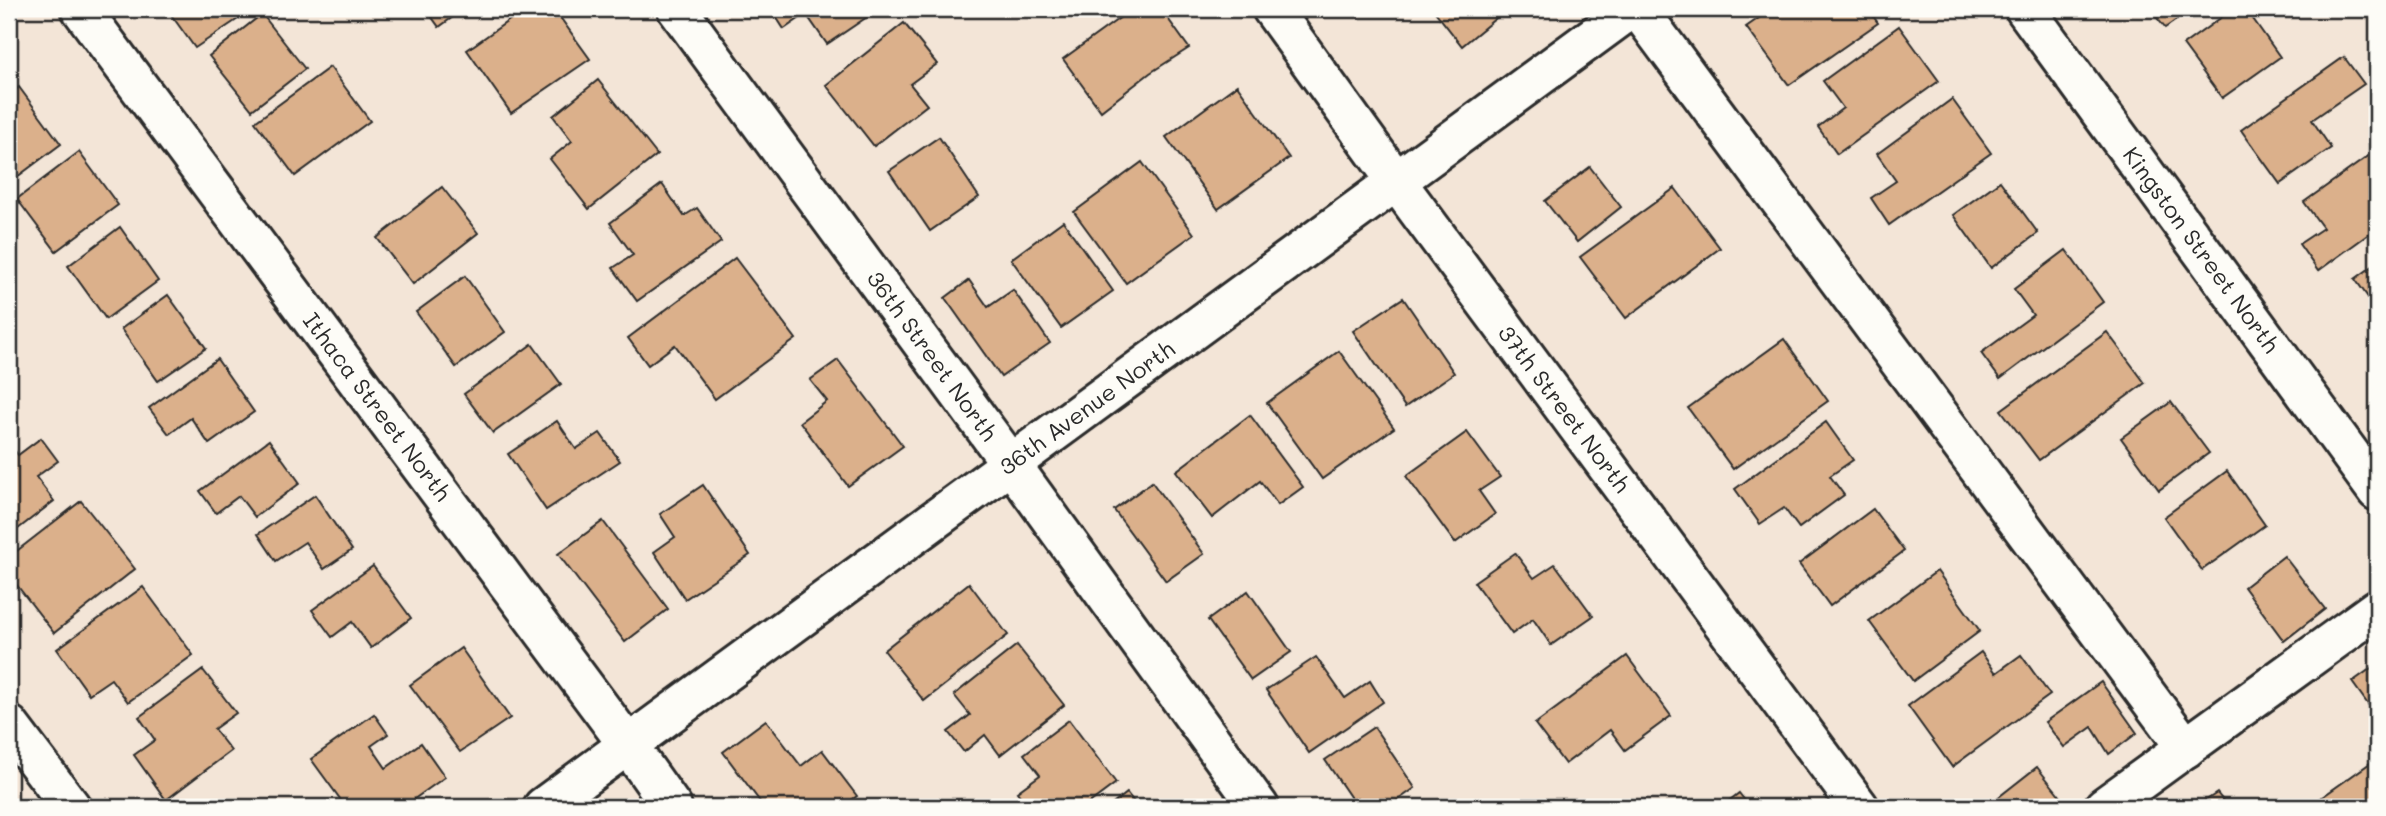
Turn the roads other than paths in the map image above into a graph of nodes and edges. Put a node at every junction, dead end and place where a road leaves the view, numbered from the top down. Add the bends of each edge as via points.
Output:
1 (81, 9) edge
2 (677, 9) edge
3 (1272, 9) edge
4 (1631, 9) edge
5 (1639, 9) edge
6 (2025, 9) edge
7 (1396, 181) junction
8 (1011, 464) junction
9 (2377, 491) edge
10 (2377, 609) edge
11 (9, 725) edge
12 (628, 745) junction
13 (2186, 748) junction
14 (71, 807) edge
15 (543, 807) edge
16 (671, 807) edge
17 (1259, 807) edge
18 (1859, 807) edge
19 (2104, 807) edge

1 - 12 street, Ithaca Street North
2 - 8 street, 36th Street North
3 - 7 street, 37th Street North
4 - 7 street, 36th Avenue North
5 - 13 street
6 - 9 street, Kingston Street North
7 - 8 street, 36th Avenue North
7 - 18 street, 37th Street North
8 - 12 street, 36th Avenue North
8 - 17 street, 36th Street North
10 - 13 street
11 - 14 street
12 - 15 street, 36th Avenue North
12 - 16 street, Ithaca Street North
13 - 19 street

